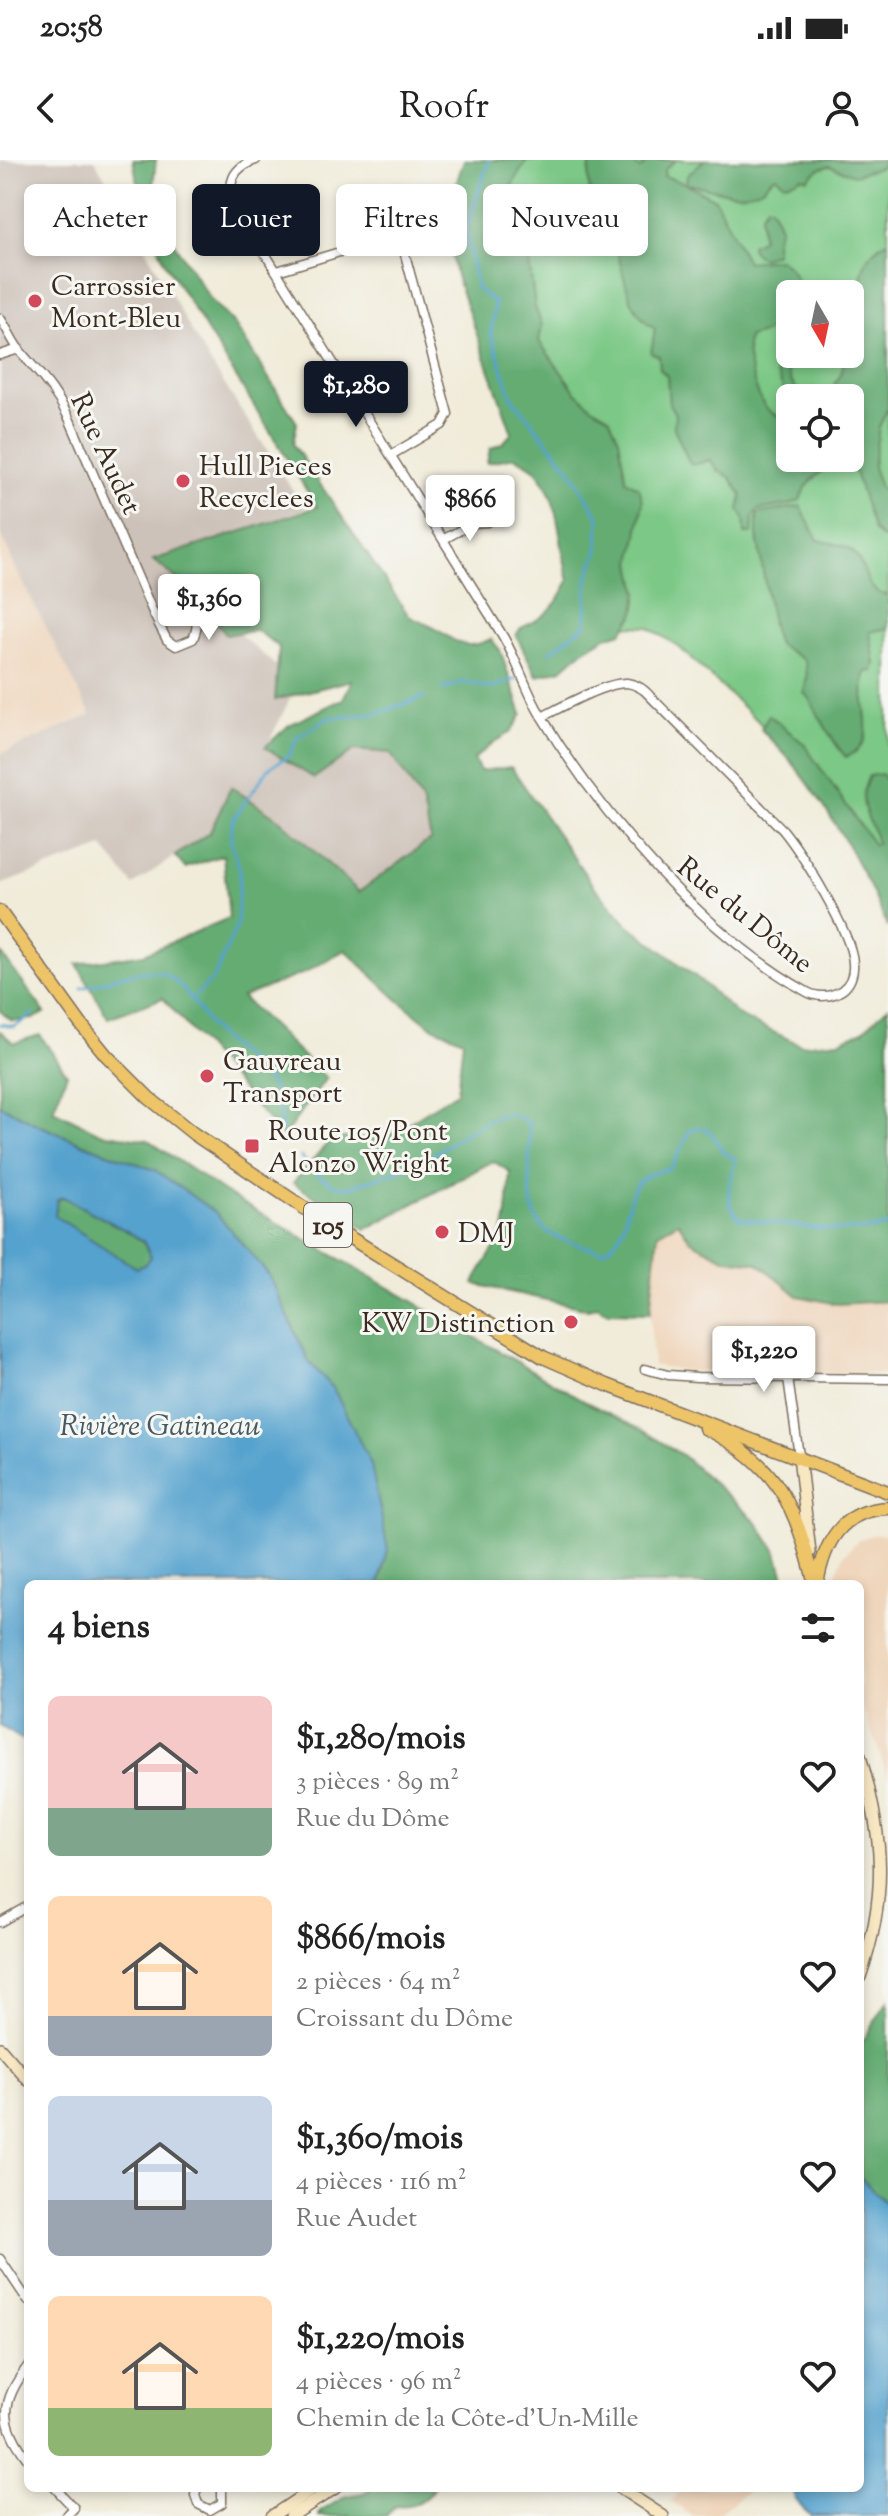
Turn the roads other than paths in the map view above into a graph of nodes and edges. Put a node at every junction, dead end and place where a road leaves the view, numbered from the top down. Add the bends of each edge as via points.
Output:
1 (256, 160) edge
2 (277, 271) junction
3 (0, 318) edge
4 (19, 349) junction
5 (0, 355) edge
6 (391, 455) junction
7 (488, 522) dead end
8 (444, 539) junction
9 (155, 617) junction
10 (542, 717) junction
11 (0, 912) edge
12 (645, 1369) dead end
13 (788, 1378) junction
14 (888, 1379) edge
15 (607, 1385) junction
16 (799, 1456) junction
17 (888, 1492) edge
18 (888, 1508) edge
19 (815, 1580) edge
20 (815, 1580) edge
21 (817, 1580) edge
22 (864, 1774) edge
23 (24, 1908) edge
24 (0, 1922) edge
25 (864, 1964) edge
26 (0, 2048) edge
27 (24, 2075) edge
28 (0, 2259) edge
29 (24, 2295) edge
30 (24, 2370) edge
31 (24, 2456) edge
32 (59, 2492) edge
33 (196, 2492) edge
34 (222, 2492) edge
35 (307, 2492) edge
36 (329, 2492) edge
37 (621, 2492) edge
38 (625, 2492) edge
39 (632, 2497) junction
40 (66, 2516) edge
41 (272, 2516) edge
42 (291, 2516) edge
43 (663, 2516) edge

1 - 2 street, Rue du Dôme via 235,171 231,191
2 - 6 street, Rue du Dôme
2 - 6 street via 376,241 403,247 448,414 442,425
3 - 4 street, Rue Audet
4 - 5 street
4 - 9 street, Rue Audet via 62,403
6 - 8 street, Rue du Dôme
7 - 8 street via 473,523
8 - 10 street, Rue du Dôme via 515,657
9 - 9 street, Rue Audet via 171,644 182,646 193,639 197,626 188,612
10 - 10 street, Rue du Dôme via 644,856 728,935 813,995 844,988 852,974 851,951 802,856 783,830 645,691 632,684 617,685
11 - 15 main road, 105 via 106,1055 168,1115 508,1338
12 - 13 street via 668,1375
13 - 14 street
13 - 16 street
15 - 16 main road, 105
15 - 19 main road via 709,1430 770,1476 797,1519
16 - 17 main road, 105
16 - 20 main road
18 - 21 main road via 856,1516 833,1535
22 - 25 main road via 881,1876 875,1929
23 - 24 street
26 - 27 main road
28 - 29 street
30 - 31 street via 5,2389 1,2422
32 - 40 street via 74,2508
33 - 34 street via 198,2504 210,2510 222,2503
35 - 41 main road
36 - 42 main road
37 - 39 main road
38 - 39 main road
39 - 43 main road

